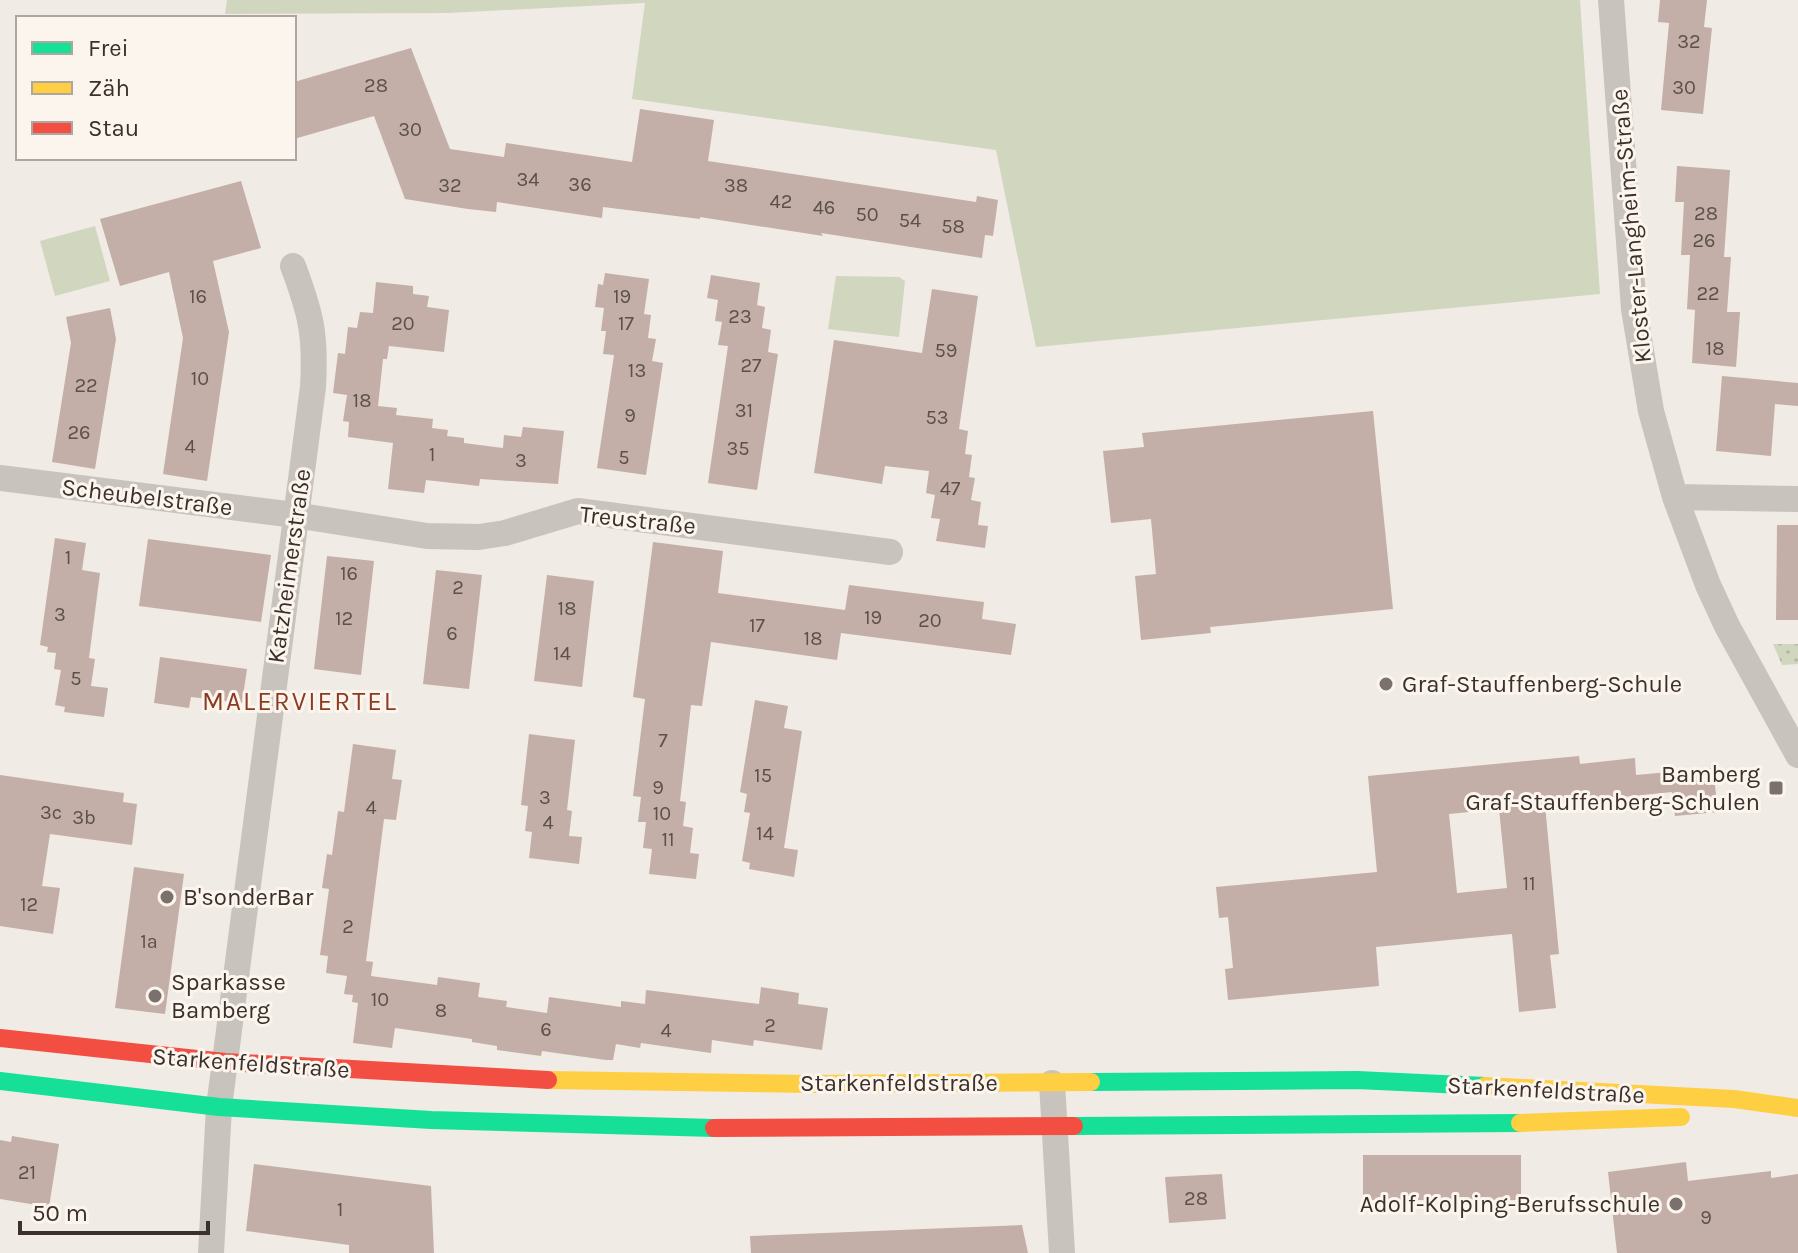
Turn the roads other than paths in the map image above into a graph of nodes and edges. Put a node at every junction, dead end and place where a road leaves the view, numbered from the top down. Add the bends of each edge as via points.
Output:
1 (1611, 0) edge
2 (293, 266) dead end
3 (0, 478) edge
4 (1675, 497) junction
5 (1798, 499) edge
6 (295, 515) junction
7 (890, 552) dead end
8 (1798, 755) edge
9 (0, 1038) edge
10 (225, 1062) junction
11 (0, 1081) edge
12 (1052, 1083) junction
13 (219, 1107) junction
14 (1798, 1110) edge
15 (1055, 1124) junction
16 (211, 1253) edge
17 (1062, 1253) edge

1 - 4 street, Kloster-Langheim-Straße via 1634,309 1651,411
2 - 6 street, Katzheimerstraße via 313,325 315,350
3 - 6 street, Scheubelstraße
4 - 5 street
4 - 8 street, Kloster-Langheim-Straße via 1727,626
6 - 7 street, Treustraße via 427,536 479,537 578,511
6 - 10 street, Katzheimerstraße
9 - 10 street, Starkenfeldstraße
10 - 12 street, Starkenfeldstraße via 611,1083
10 - 13 street, Katzheimerstraße
11 - 13 street, Starkenfeldstraße
12 - 14 street, Starkenfeldstraße via 1357,1080 1734,1099
12 - 15 street
13 - 15 street, Starkenfeldstraße via 692,1128
13 - 16 street, Katzheimerstraße
14 - 15 street, Starkenfeldstraße via 1559,1123
15 - 17 street

